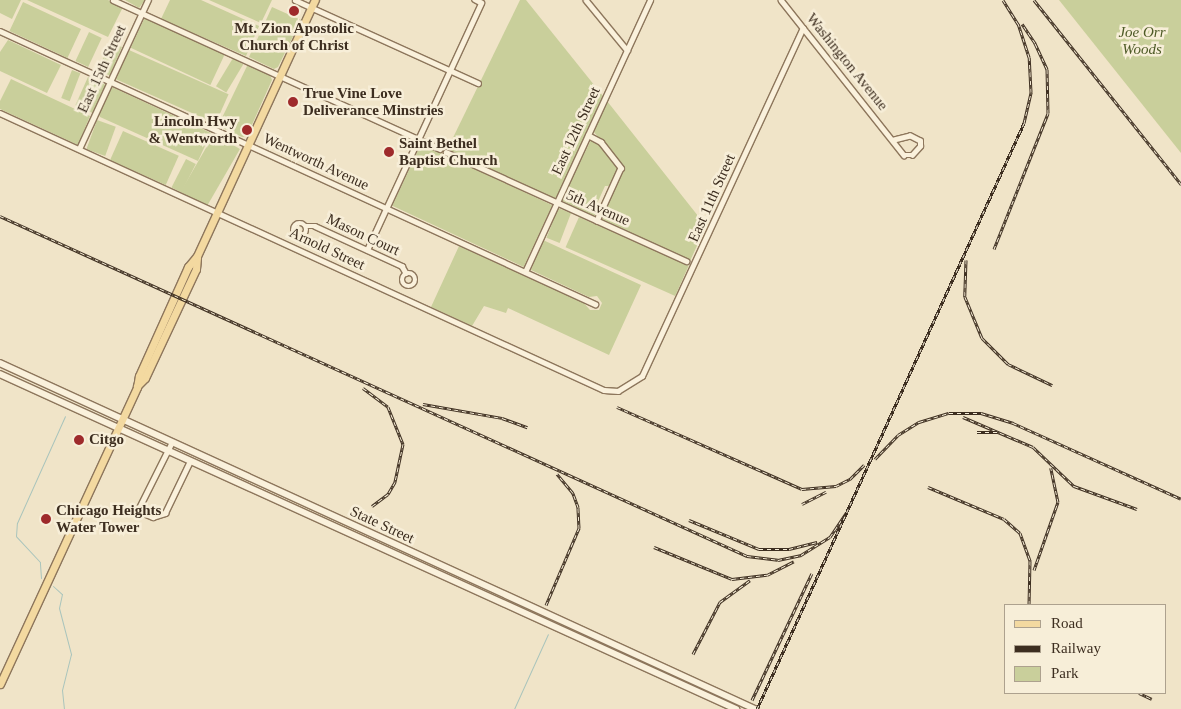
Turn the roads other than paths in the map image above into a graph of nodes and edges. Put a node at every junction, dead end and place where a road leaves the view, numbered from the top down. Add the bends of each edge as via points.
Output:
1 (113, 0) edge
2 (148, 0) edge
3 (294, 0) edge
4 (315, 0) edge
5 (475, 0) edge
6 (586, 0) edge
7 (650, 0) edge
8 (781, 0) edge
9 (311, 8) junction
10 (142, 14) junction
11 (803, 28) junction
12 (0, 31) edge
13 (627, 50) junction
14 (450, 70) junction
15 (280, 76) junction
16 (110, 82) junction
17 (478, 83) dead end
18 (0, 113) edge
19 (588, 135) junction
20 (418, 139) junction
21 (894, 140) junction
22 (248, 145) junction
23 (79, 149) junction
24 (440, 149) dead end
25 (446, 152) dead end
26 (557, 203) junction
27 (387, 208) junction
28 (217, 212) junction
29 (597, 221) junction
30 (306, 226) dead end
31 (367, 250) junction
32 (686, 261) dead end
33 (525, 272) junction
34 (406, 273) dead end
35 (595, 304) dead end
36 (0, 363) edge
37 (0, 374) edge
38 (642, 376) joint
39 (122, 420) junction
40 (118, 428) junction
41 (172, 443) junction
42 (168, 451) junction
43 (190, 461) junction
44 (0, 684) edge
45 (736, 709) edge
46 (755, 709) edge

1 - 10 street
2 - 10 street, East 15th Street
3 - 9 street
4 - 9 main road
5 - 14 street via 482,3
6 - 13 street
7 - 13 street, East 12th Street
8 - 11 street, Washington Avenue
9 - 14 street
9 - 15 main road
10 - 15 street
10 - 16 street, East 15th Street
11 - 21 street, Washington Avenue
11 - 38 street, East 11th Street
12 - 16 street, Wentworth Avenue
13 - 19 street, East 12th Street
14 - 17 street
14 - 20 street
15 - 20 street
15 - 22 main road
16 - 22 street, Wentworth Avenue
16 - 23 street, East 15th Street
18 - 23 street, Arnold Street
19 - 26 street, East 12th Street
19 - 29 street via 603,144 621,168
20 - 24 street
20 - 27 street
21 - 21 street, Washington Avenue via 904,155 912,155 920,146 920,141 910,136
22 - 27 street, Wentworth Avenue
22 - 28 main road
23 - 28 street, Arnold Street
25 - 26 street, 5th Avenue
26 - 29 street, 5th Avenue
26 - 33 street, East 12th Street
27 - 31 street
27 - 33 street, Wentworth Avenue
28 - 38 street, Arnold Street via 604,390 618,391
28 - 39 main road via 182,281
29 - 32 street, 5th Avenue
30 - 31 street, Mason Court via 315,226
31 - 34 street, Mason Court via 402,266
33 - 35 street, Wentworth Avenue
36 - 39 street, State Street
37 - 40 street, State Street
39 - 40 main road
39 - 41 street, State Street
40 - 42 street, State Street
40 - 44 main road
41 - 42 street
41 - 46 street, State Street
42 - 43 street, State Street
42 - 43 street via 139,509 153,517 164,513
43 - 45 street, State Street

